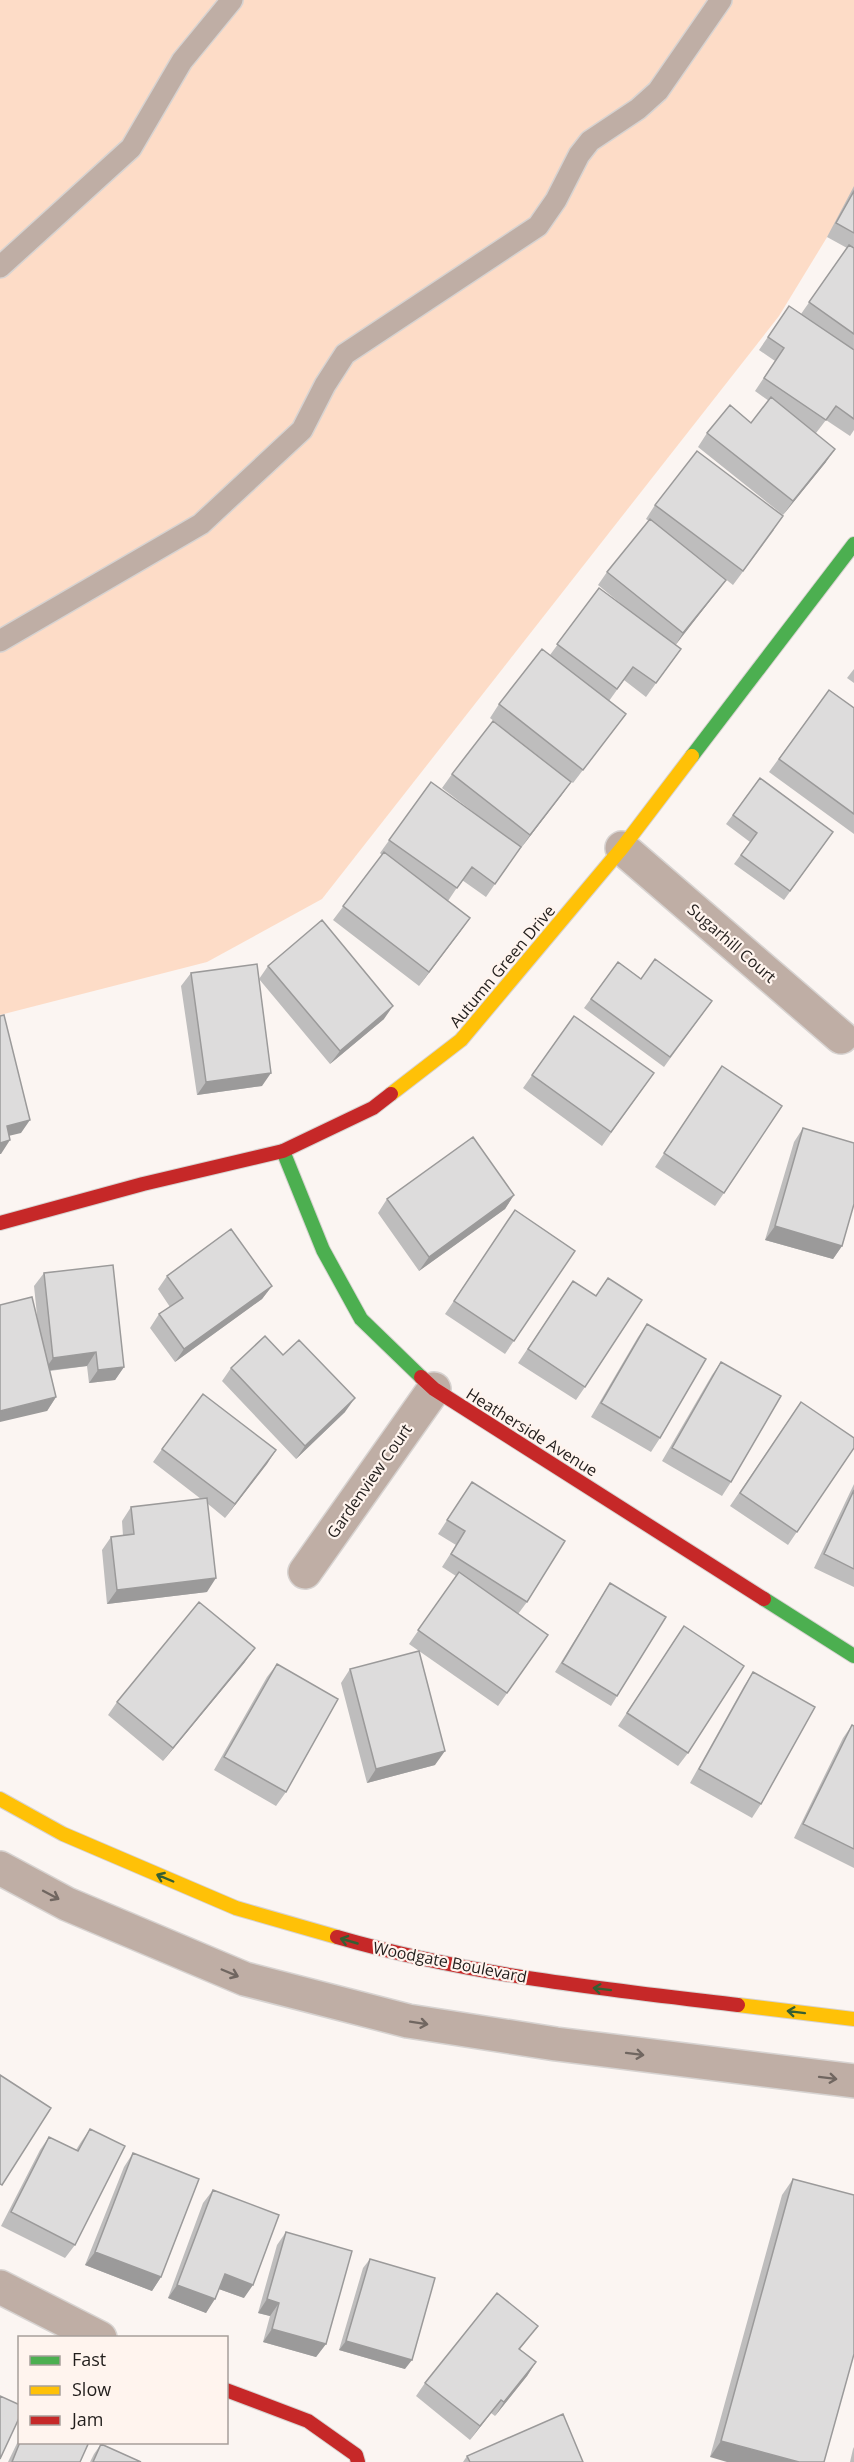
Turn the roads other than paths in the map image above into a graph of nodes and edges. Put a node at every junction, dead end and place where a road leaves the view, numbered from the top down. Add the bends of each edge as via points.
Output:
1 (232, 0) edge
2 (721, 0) edge
3 (0, 267) edge
4 (854, 544) edge
5 (0, 641) edge
6 (622, 848) junction
7 (841, 1037) dead end
8 (283, 1151) junction
9 (0, 1223) edge
10 (434, 1389) junction
11 (305, 1572) dead end
12 (854, 1656) edge
13 (0, 1799) edge
14 (0, 1868) edge
15 (854, 2019) edge
16 (854, 2081) edge
17 (0, 2287) edge
18 (98, 2336) edge
19 (228, 2391) edge
20 (358, 2462) edge

1 - 3 lane via 182,61 131,148
2 - 5 lane via 658,91 639,109 590,141 538,226 345,354 302,430 201,524
4 - 6 street, Autumn Green Drive
6 - 7 street, Sugarhill Court
6 - 8 street, Autumn Green Drive via 461,1040 373,1108
8 - 9 street, Autumn Green Drive
8 - 10 street, Heatherside Avenue via 323,1250 361,1319
10 - 11 street, Gardenview Court
10 - 12 street, Heatherside Avenue
15 -> 13 street, Woodgate Boulevard via 573,1985 398,1955 236,1908 63,1834
14 -> 16 street via 67,1904 245,1979 408,2021 556,2044
17 - 18 street
19 - 20 street via 308,2421 356,2455

